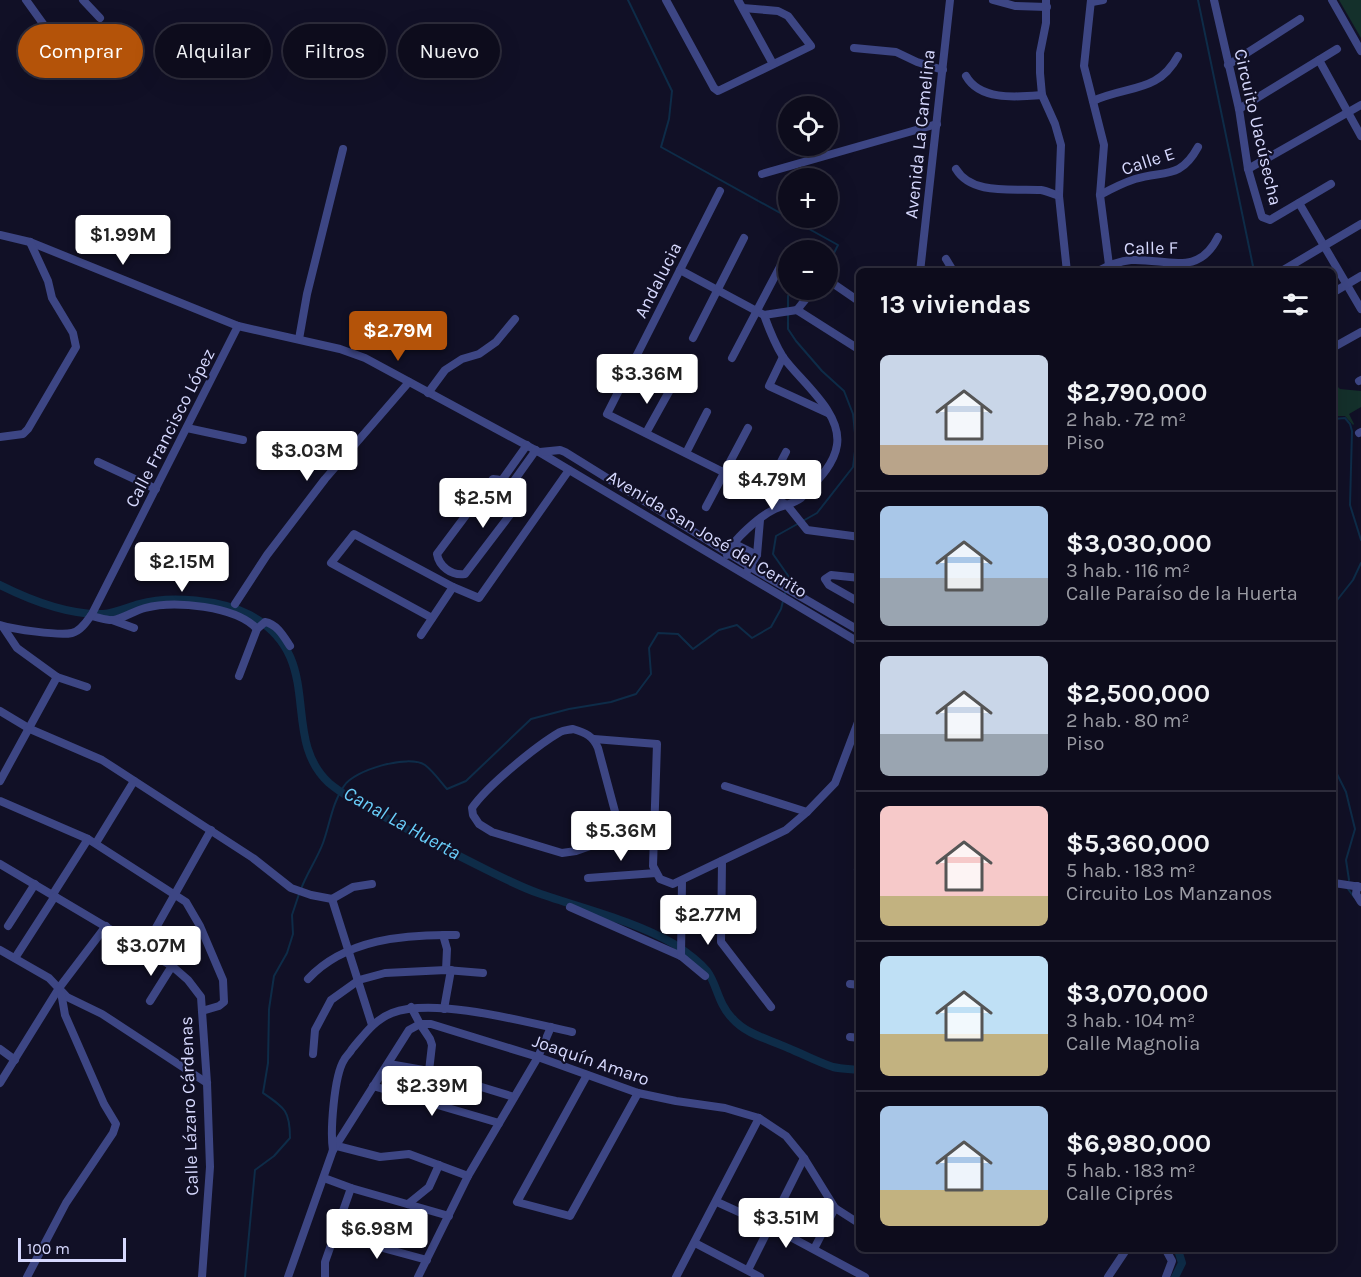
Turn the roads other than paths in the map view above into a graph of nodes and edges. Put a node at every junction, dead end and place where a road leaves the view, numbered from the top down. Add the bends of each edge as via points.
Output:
1 (26, 0) edge
2 (83, 0) edge
3 (666, 0) edge
4 (950, 0) edge
5 (993, 0) edge
6 (1103, 0) edge
7 (1332, 0) edge
8 (1092, 1) edge
9 (1216, 1) edge
10 (741, 3) edge
11 (1047, 4) edge
12 (100, 18) dead end
13 (1300, 19) dead end
14 (43, 24) edge
15 (854, 48) dead end
16 (1337, 50) dead end
17 (1361, 51) edge
18 (1178, 56) dead end
19 (1319, 60) junction
20 (773, 64) junction
21 (1228, 65) junction
22 (943, 70) junction
23 (966, 76) dead end
24 (1042, 95) junction
25 (1093, 101) junction
26 (1361, 105) edge
27 (1239, 109) junction
28 (1348, 112) junction
29 (937, 123) junction
30 (1361, 136) edge
31 (1198, 147) dead end
32 (343, 149) dead end
33 (956, 169) dead end
34 (1248, 169) junction
35 (762, 174) dead end
36 (1331, 184) dead end
37 (720, 191) dead end
38 (1059, 195) junction
39 (1100, 195) junction
40 (1299, 203) junction
41 (1361, 224) edge
42 (0, 235) edge
43 (1218, 237) dead end
44 (744, 238) dead end
45 (30, 242) junction
46 (1324, 246) junction
47 (946, 259) dead end
48 (1109, 265) junction
49 (920, 268) edge
50 (951, 268) edge
51 (1067, 268) edge
52 (1103, 268) edge
53 (1287, 268) edge
54 (680, 270) junction
55 (778, 270) edge
56 (1361, 276) edge
57 (1347, 285) junction
58 (838, 287) edge
59 (717, 291) junction
60 (1336, 291) edge
61 (856, 299) edge
62 (804, 300) edge
63 (1361, 309) edge
64 (756, 310) junction
65 (795, 310) junction
66 (764, 315) junction
67 (515, 319) dead end
68 (238, 326) junction
69 (1361, 332) edge
70 (693, 338) dead end
71 (299, 339) junction
72 (1336, 347) edge
73 (856, 348) edge
74 (783, 357) junction
75 (732, 358) dead end
76 (409, 382) junction
77 (671, 388) dead end
78 (428, 393) junction
79 (707, 412) dead end
80 (828, 414) junction
81 (187, 428) junction
82 (748, 428) dead end
83 (646, 433) junction
84 (0, 437) edge
85 (243, 440) dead end
86 (526, 445) junction
87 (537, 451) junction
88 (565, 452) junction
89 (786, 452) dead end
90 (686, 453) junction
91 (98, 462) dead end
92 (557, 463) junction
93 (570, 470) junction
94 (725, 472) junction
95 (502, 480) junction
96 (511, 485) junction
97 (156, 489) junction
98 (765, 493) junction
99 (788, 506) junction
100 (706, 507) dead end
101 (760, 520) junction
102 (856, 537) edge
103 (733, 543) junction
104 (728, 553) junction
105 (757, 555) junction
106 (726, 563) junction
107 (751, 567) junction
108 (744, 574) junction
109 (856, 578) edge
110 (453, 587) junction
111 (856, 600) edge
112 (235, 604) dead end
113 (92, 614) junction
114 (432, 618) junction
115 (112, 620) junction
116 (1, 626) edge
117 (261, 626) junction
118 (134, 628) dead end
119 (856, 629) edge
120 (421, 634) dead end
121 (856, 641) edge
122 (290, 646) dead end
123 (239, 676) dead end
124 (57, 677) junction
125 (87, 687) dead end
126 (0, 711) edge
127 (856, 728) edge
128 (30, 729) junction
129 (594, 739) junction
130 (0, 781) edge
131 (134, 781) junction
132 (725, 786) dead end
133 (0, 801) edge
134 (807, 812) junction
135 (211, 830) junction
136 (88, 839) junction
137 (96, 843) junction
138 (722, 861) junction
139 (0, 864) edge
140 (656, 873) junction
141 (588, 878) dead end
142 (682, 881) junction
143 (1336, 882) edge
144 (35, 884) junction
145 (372, 884) dead end
146 (1359, 887) edge
147 (175, 894) junction
148 (54, 895) junction
149 (332, 899) junction
150 (1361, 902) edge
151 (570, 907) dead end
152 (8, 926) dead end
153 (106, 926) junction
154 (443, 935) junction
155 (456, 935) dead end
156 (144, 949) junction
157 (0, 950) edge
158 (350, 950) junction
159 (681, 955) junction
160 (15, 958) junction
161 (172, 966) junction
162 (448, 970) junction
163 (483, 973) dead end
164 (705, 976) dead end
165 (308, 978) dead end
166 (359, 980) junction
167 (850, 984) dead end
168 (856, 985) edge
169 (60, 990) junction
170 (150, 1001) dead end
171 (771, 1007) dead end
172 (411, 1008) junction
173 (444, 1009) junction
174 (202, 1011) junction
175 (420, 1024) junction
176 (372, 1025) junction
177 (551, 1027) junction
178 (572, 1032) dead end
179 (850, 1037) dead end
180 (856, 1038) edge
181 (0, 1049) edge
182 (313, 1054) dead end
183 (538, 1057) junction
184 (15, 1060) junction
185 (389, 1064) junction
186 (429, 1071) junction
187 (587, 1074) junction
188 (0, 1083) edge
189 (207, 1083) junction
190 (373, 1086) junction
191 (638, 1093) junction
192 (514, 1097) junction
193 (759, 1118) junction
194 (499, 1124) junction
195 (335, 1148) junction
196 (804, 1158) junction
197 (439, 1165) junction
198 (468, 1176) junction
199 (324, 1178) junction
200 (351, 1188) junction
201 (717, 1202) junction
202 (408, 1204) junction
203 (836, 1208) junction
204 (449, 1216) junction
205 (856, 1221) edge
206 (770, 1226) junction
207 (334, 1235) junction
208 (695, 1243) junction
209 (814, 1249) junction
210 (1125, 1252) edge
211 (1167, 1252) edge
212 (427, 1260) junction
213 (748, 1270) junction
214 (27, 1277) edge
215 (202, 1277) edge
216 (288, 1277) edge
217 (325, 1277) edge
218 (418, 1277) edge
219 (676, 1277) edge
220 (760, 1277) edge
221 (865, 1277) edge
222 (1109, 1277) edge
223 (1166, 1277) edge

1 - 14 street
2 - 12 street
3 - 20 street via 718,91
4 - 22 street, Avenida La Camelina
5 - 11 street via 1016,6
6 - 8 street
7 - 17 street
8 - 25 street via 1084,66
9 - 21 street, Circuito Uacúsecha
10 - 20 street
10 - 20 street via 788,16 811,46
11 - 24 street via 1040,53
13 - 21 street
15 - 22 street via 896,52
16 - 19 street
18 - 25 street via 1160,79
19 - 27 street
19 - 28 street
21 - 27 street, Circuito Uacúsecha
22 - 29 street, Avenida La Camelina
23 - 24 street via 973,85 999,96
24 - 38 street via 1061,145
25 - 39 street via 1104,145
26 - 28 street
27 - 34 street, Circuito Uacúsecha
28 - 30 street
28 - 34 street
29 - 35 street
29 - 49 street, Avenida La Camelina
31 - 39 street, Calle E via 1191,160 1179,169 1137,178
32 - 71 street
33 - 38 street via 972,184
34 - 40 street, Circuito Uacúsecha via 1266,220
36 - 40 street, Circuito Uacúsecha
37 - 54 street, Andalucia
38 - 51 street
39 - 48 street
40 - 46 street
41 - 46 street
42 - 45 street, Avenida San José del Cerrito
43 - 48 street, Calle F via 1211,250 1190,262 1130,260
44 - 59 street
45 - 68 street, Avenida San José del Cerrito
45 - 84 street via 76,347 28,429 23,434
46 - 53 street
46 - 57 street
47 - 50 street
48 - 52 street
54 - 59 street
54 - 83 street, Andalucia via 607,414
55 - 64 street
56 - 57 street
57 - 60 street
57 - 63 street
58 - 61 street
59 - 64 street
59 - 70 street
62 - 65 street
64 - 66 street
64 - 75 street
65 - 66 street
65 - 73 street
66 - 74 street
67 - 78 street via 496,342 445,370
68 - 71 street, Avenida San José del Cerrito
68 - 81 street, Calle Francisco López
69 - 72 street
71 - 76 street, Avenida San José del Cerrito via 365,358
74 - 80 street via 817,394
74 - 80 street via 769,386
76 - 78 street, Avenida San José del Cerrito
76 - 112 street via 325,479
77 - 83 street
78 - 86 street, Avenida San José del Cerrito
79 - 90 street
80 - 99 street via 837,444 831,462 801,498
81 - 85 street
81 - 97 street, Calle Francisco López
82 - 94 street
83 - 90 street
86 - 87 street, Avenida San José del Cerrito
86 - 95 street
87 - 88 street, Avenida San José del Cerrito
87 - 92 street, Avenida San José del Cerrito
87 - 96 street
88 - 92 street via 556,456
88 - 104 street, Avenida San José del Cerrito
89 - 98 street
90 - 94 street
91 - 97 street
92 - 93 street, Avenida San José del Cerrito
93 - 106 street, Avenida San José del Cerrito
93 - 110 street via 478,598
94 - 98 street
94 - 100 street
95 - 96 street
95 - 96 street via 493,479 437,554 446,570 465,574 472,565 522,499
97 - 113 street, Calle Francisco López
98 - 99 street
99 - 101 street via 775,509
99 - 102 street via 811,531
101 - 103 street
101 - 105 street
103 - 104 street
103 - 105 street
104 - 106 street
104 - 107 street, Avenida San José del Cerrito
105 - 107 street
106 - 108 street, Avenida San José del Cerrito
107 - 108 street
107 - 119 street, Avenida San José del Cerrito
108 - 121 street, Avenida San José del Cerrito
109 - 111 street via 831,575 825,579
110 - 114 street
110 - 114 street via 354,534 331,563
113 - 115 street
113 - 116 street, Calle Francisco López via 73,633
114 - 120 street
115 - 117 street via 146,608 173,605 223,610
115 - 118 street
116 - 124 street via 17,648
117 - 122 street via 270,623 276,627
117 - 123 street
124 - 125 street
124 - 128 street
126 - 128 street
127 - 134 street via 835,783
128 - 130 street
128 - 131 street via 102,760
129 - 129 street via 573,729 562,730 478,799 472,815 492,832 562,853 610,836 617,819
129 - 140 street via 657,744 653,866
131 - 135 street
131 - 137 street
132 - 134 street
133 - 136 street
134 - 138 street via 786,830
135 - 147 street
135 - 149 street via 291,888
136 - 137 street
136 - 148 street
137 - 147 street
138 - 142 street
138 - 171 street via 720,942
139 - 144 street, Calle Lázaro Cárdenas
140 - 141 street
140 - 142 street via 666,883
142 - 159 street
143 - 146 street
144 - 148 street, Calle Lázaro Cárdenas
144 - 152 street
145 - 149 street via 353,887
146 - 150 street via 1356,894
147 - 156 street
147 - 174 street via 186,902 200,926 223,980 224,1002
148 - 153 street, Calle Lázaro Cárdenas
148 - 160 street
149 - 158 street
151 - 159 street
153 - 156 street, Calle Lázaro Cárdenas
153 - 169 street
154 - 155 street
154 - 158 street via 377,941
154 - 162 street
156 - 161 street, Calle Lázaro Cárdenas
157 - 160 street
158 - 165 street via 320,965
158 - 166 street
159 - 164 street
160 - 169 street via 49,978
161 - 170 street
161 - 174 street, Calle Lázaro Cárdenas via 196,989
162 - 163 street
162 - 166 street via 385,973
162 - 173 street
166 - 176 street
166 - 182 street via 331,1000 315,1030
167 - 168 street
169 - 184 street
169 - 189 street
169 - 214 street via 65,1015 116,1124 66,1203
172 - 173 street
172 - 175 street
172 - 176 street via 391,1013
173 - 177 street
174 - 189 street, Calle Lázaro Cárdenas
175 - 183 street, Joaquín Amaro
175 - 185 street via 409,1030
175 - 186 street via 432,1045
176 - 195 street via 343,1062 330,1134
177 - 178 street
177 - 183 street
179 - 180 street
181 - 184 street
183 - 187 street, Joaquín Amaro
183 - 192 street
184 - 188 street
185 - 186 street
185 - 190 street
186 - 192 street
187 - 191 street, Joaquín Amaro
187 - 191 street via 517,1202 570,1216
189 - 215 street, Calle Lázaro Cárdenas via 210,1167
190 - 194 street
190 - 195 street
191 - 193 street, Joaquín Amaro
192 - 194 street
193 - 196 street, Joaquín Amaro via 786,1136
193 - 201 street
194 - 198 street
195 - 197 street via 380,1157 409,1154
195 - 199 street
196 - 203 street, Joaquín Amaro
196 - 206 street
197 - 198 street
197 - 202 street via 429,1186
198 - 204 street
199 - 200 street
199 - 216 street
200 - 202 street
200 - 207 street
201 - 206 street
201 - 208 street
202 - 204 street
203 - 205 street, Joaquín Amaro
203 - 209 street
204 - 212 street
206 - 209 street
206 - 213 street
207 - 212 street
207 - 217 street via 325,1262
208 - 213 street
208 - 219 street
209 - 221 street
210 - 222 street
211 - 223 street via 1172,1261
212 - 218 street
213 - 220 street

